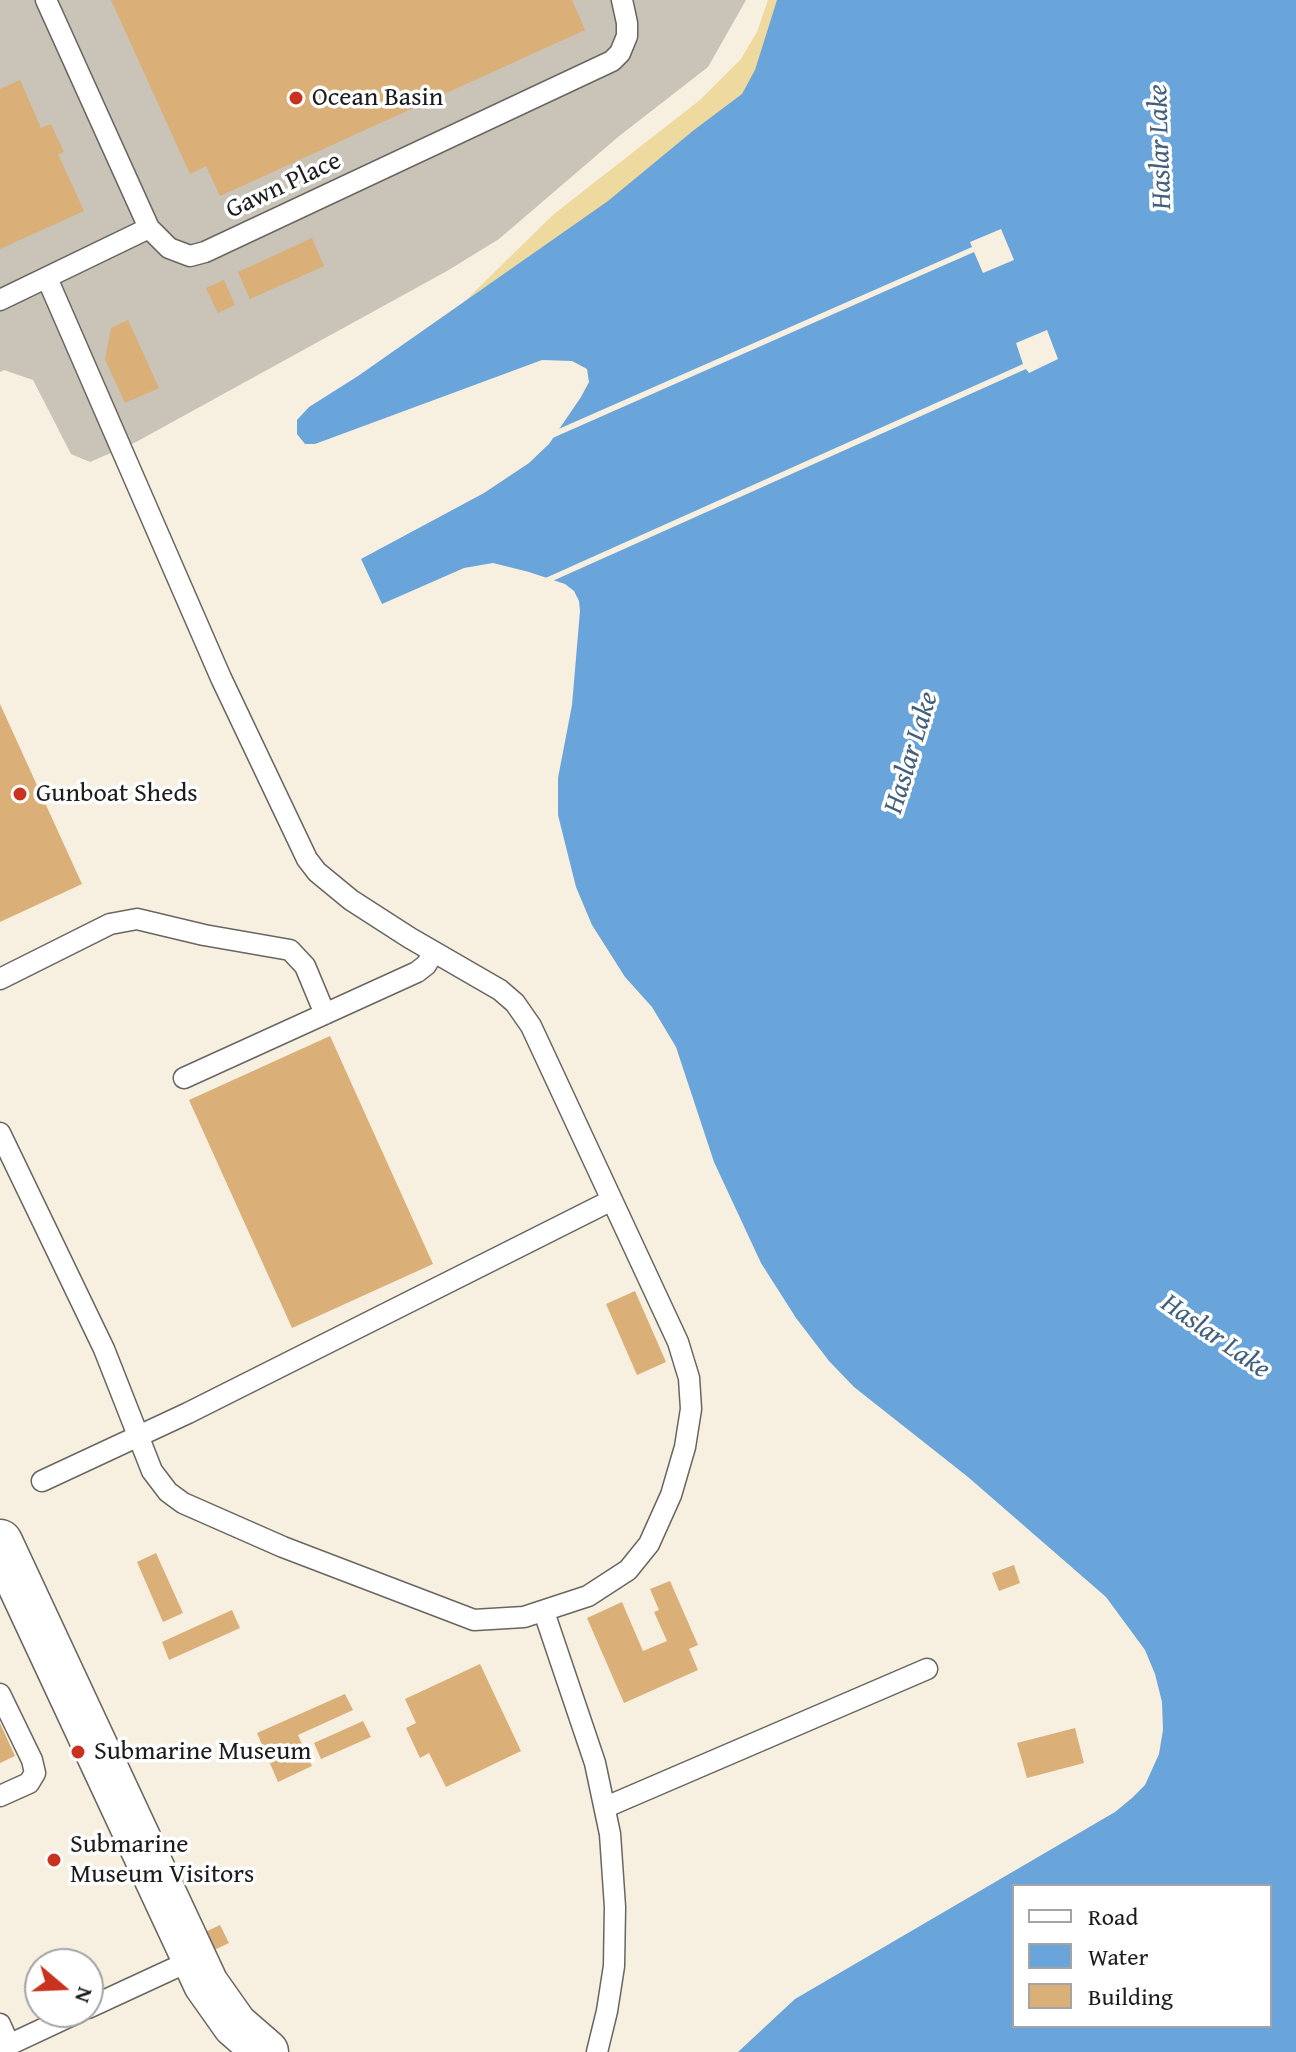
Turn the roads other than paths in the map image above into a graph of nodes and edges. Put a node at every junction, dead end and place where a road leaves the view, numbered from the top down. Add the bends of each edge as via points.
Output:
1 (46, 0) edge
2 (622, 0) edge
3 (149, 228) junction
4 (47, 278) junction
5 (0, 300) edge
6 (434, 952) junction
7 (0, 979) edge
8 (325, 1014) junction
9 (184, 1078) dead end
10 (0, 1133) edge
11 (612, 1200) junction
12 (139, 1436) junction
13 (42, 1481) dead end
14 (0, 1542) edge
15 (544, 1612) junction
16 (927, 1669) dead end
17 (0, 1694) edge
18 (0, 1796) edge
19 (606, 1807) junction
20 (194, 1959) junction
21 (104, 2001) edge
22 (0, 2024) edge
23 (45, 2028) edge
24 (4, 2047) edge
25 (266, 2052) edge
26 (597, 2052) edge

1 - 3 lane, Gawn Place
2 - 3 lane, Gawn Place via 625,42 605,64 201,254 169,248
3 - 4 lane
4 - 5 lane
4 - 6 lane via 221,678 307,859 351,900
6 - 8 lane via 417,972
6 - 11 lane via 500,990 522,1011
7 - 8 lane via 110,924 137,919 290,950 305,966
8 - 9 lane
10 - 12 lane via 104,1349
11 - 12 lane
11 - 15 lane via 685,1361 689,1432 671,1495 642,1556 603,1589
12 - 13 lane
12 - 15 lane via 159,1483 198,1511 463,1617 507,1620
14 - 20 street
15 - 19 lane
16 - 19 lane
17 - 18 lane via 35,1773 29,1783
19 - 26 lane via 614,1945
20 - 21 lane
20 - 25 street via 220,2007
22 - 24 lane
23 - 24 lane

